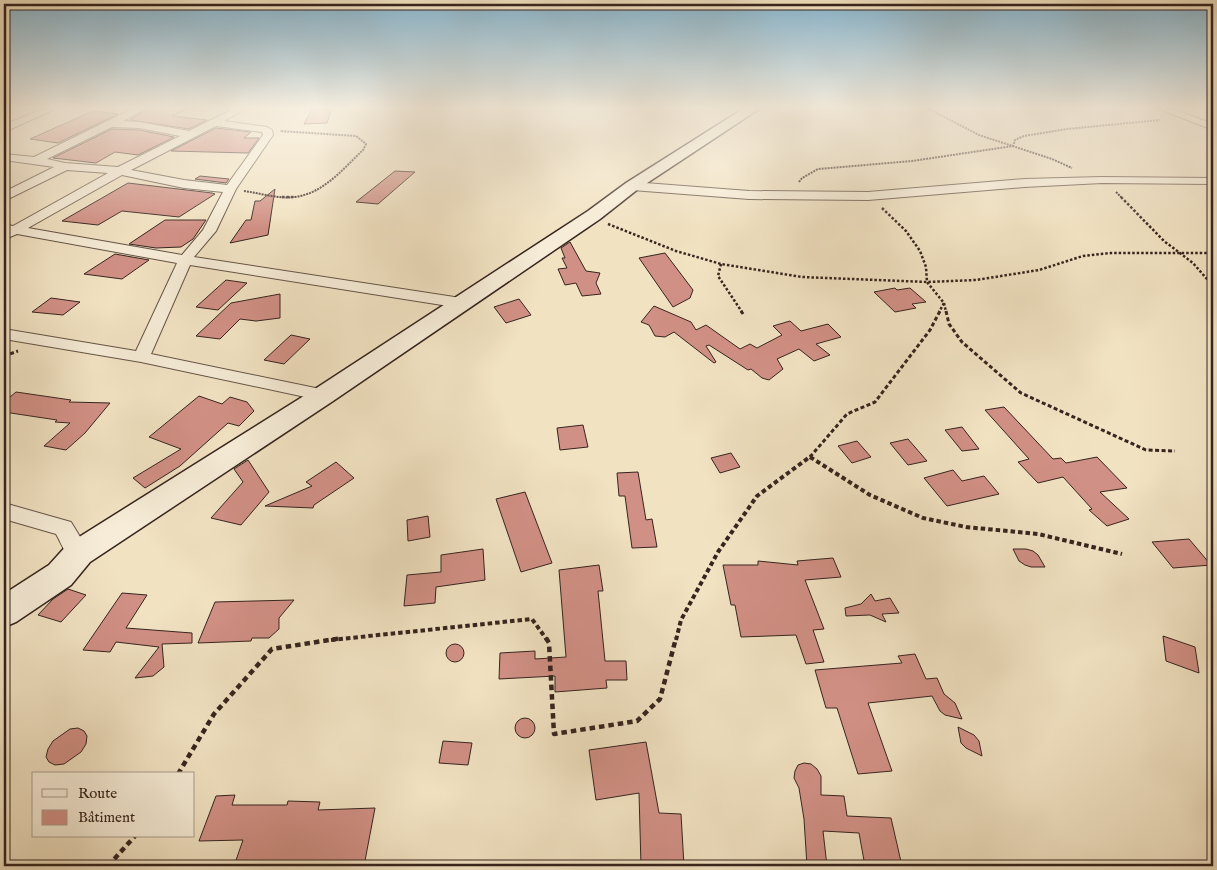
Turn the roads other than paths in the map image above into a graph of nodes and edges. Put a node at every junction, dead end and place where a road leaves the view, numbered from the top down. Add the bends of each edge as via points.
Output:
1 (61, 148) edge
2 (169, 148) edge
3 (259, 148) edge
4 (692, 148) edge
5 (4, 157) edge
6 (36, 160) junction
7 (65, 166) junction
8 (120, 172) junction
9 (1213, 181) edge
10 (632, 186) junction
11 (230, 189) junction
12 (4, 197) edge
13 (7, 232) edge
14 (185, 260) junction
15 (461, 303) junction
16 (4, 334) edge
17 (140, 357) junction
18 (324, 395) junction
19 (4, 512) edge
20 (79, 553) junction
21 (4, 612) edge

1 - 6 street
2 - 8 street
3 - 11 street
4 - 10 main road
5 - 6 street
6 - 7 street
7 - 8 street
7 - 12 street
8 - 11 street
8 - 13 street
9 - 10 street via 1024,183 868,196 749,195
10 - 15 main road
11 - 14 street via 209,231
13 - 14 street
14 - 15 street
14 - 17 street
15 - 18 main road
16 - 17 street
17 - 18 street
18 - 20 main road
19 - 20 street via 63,528
20 - 21 main road via 60,575

